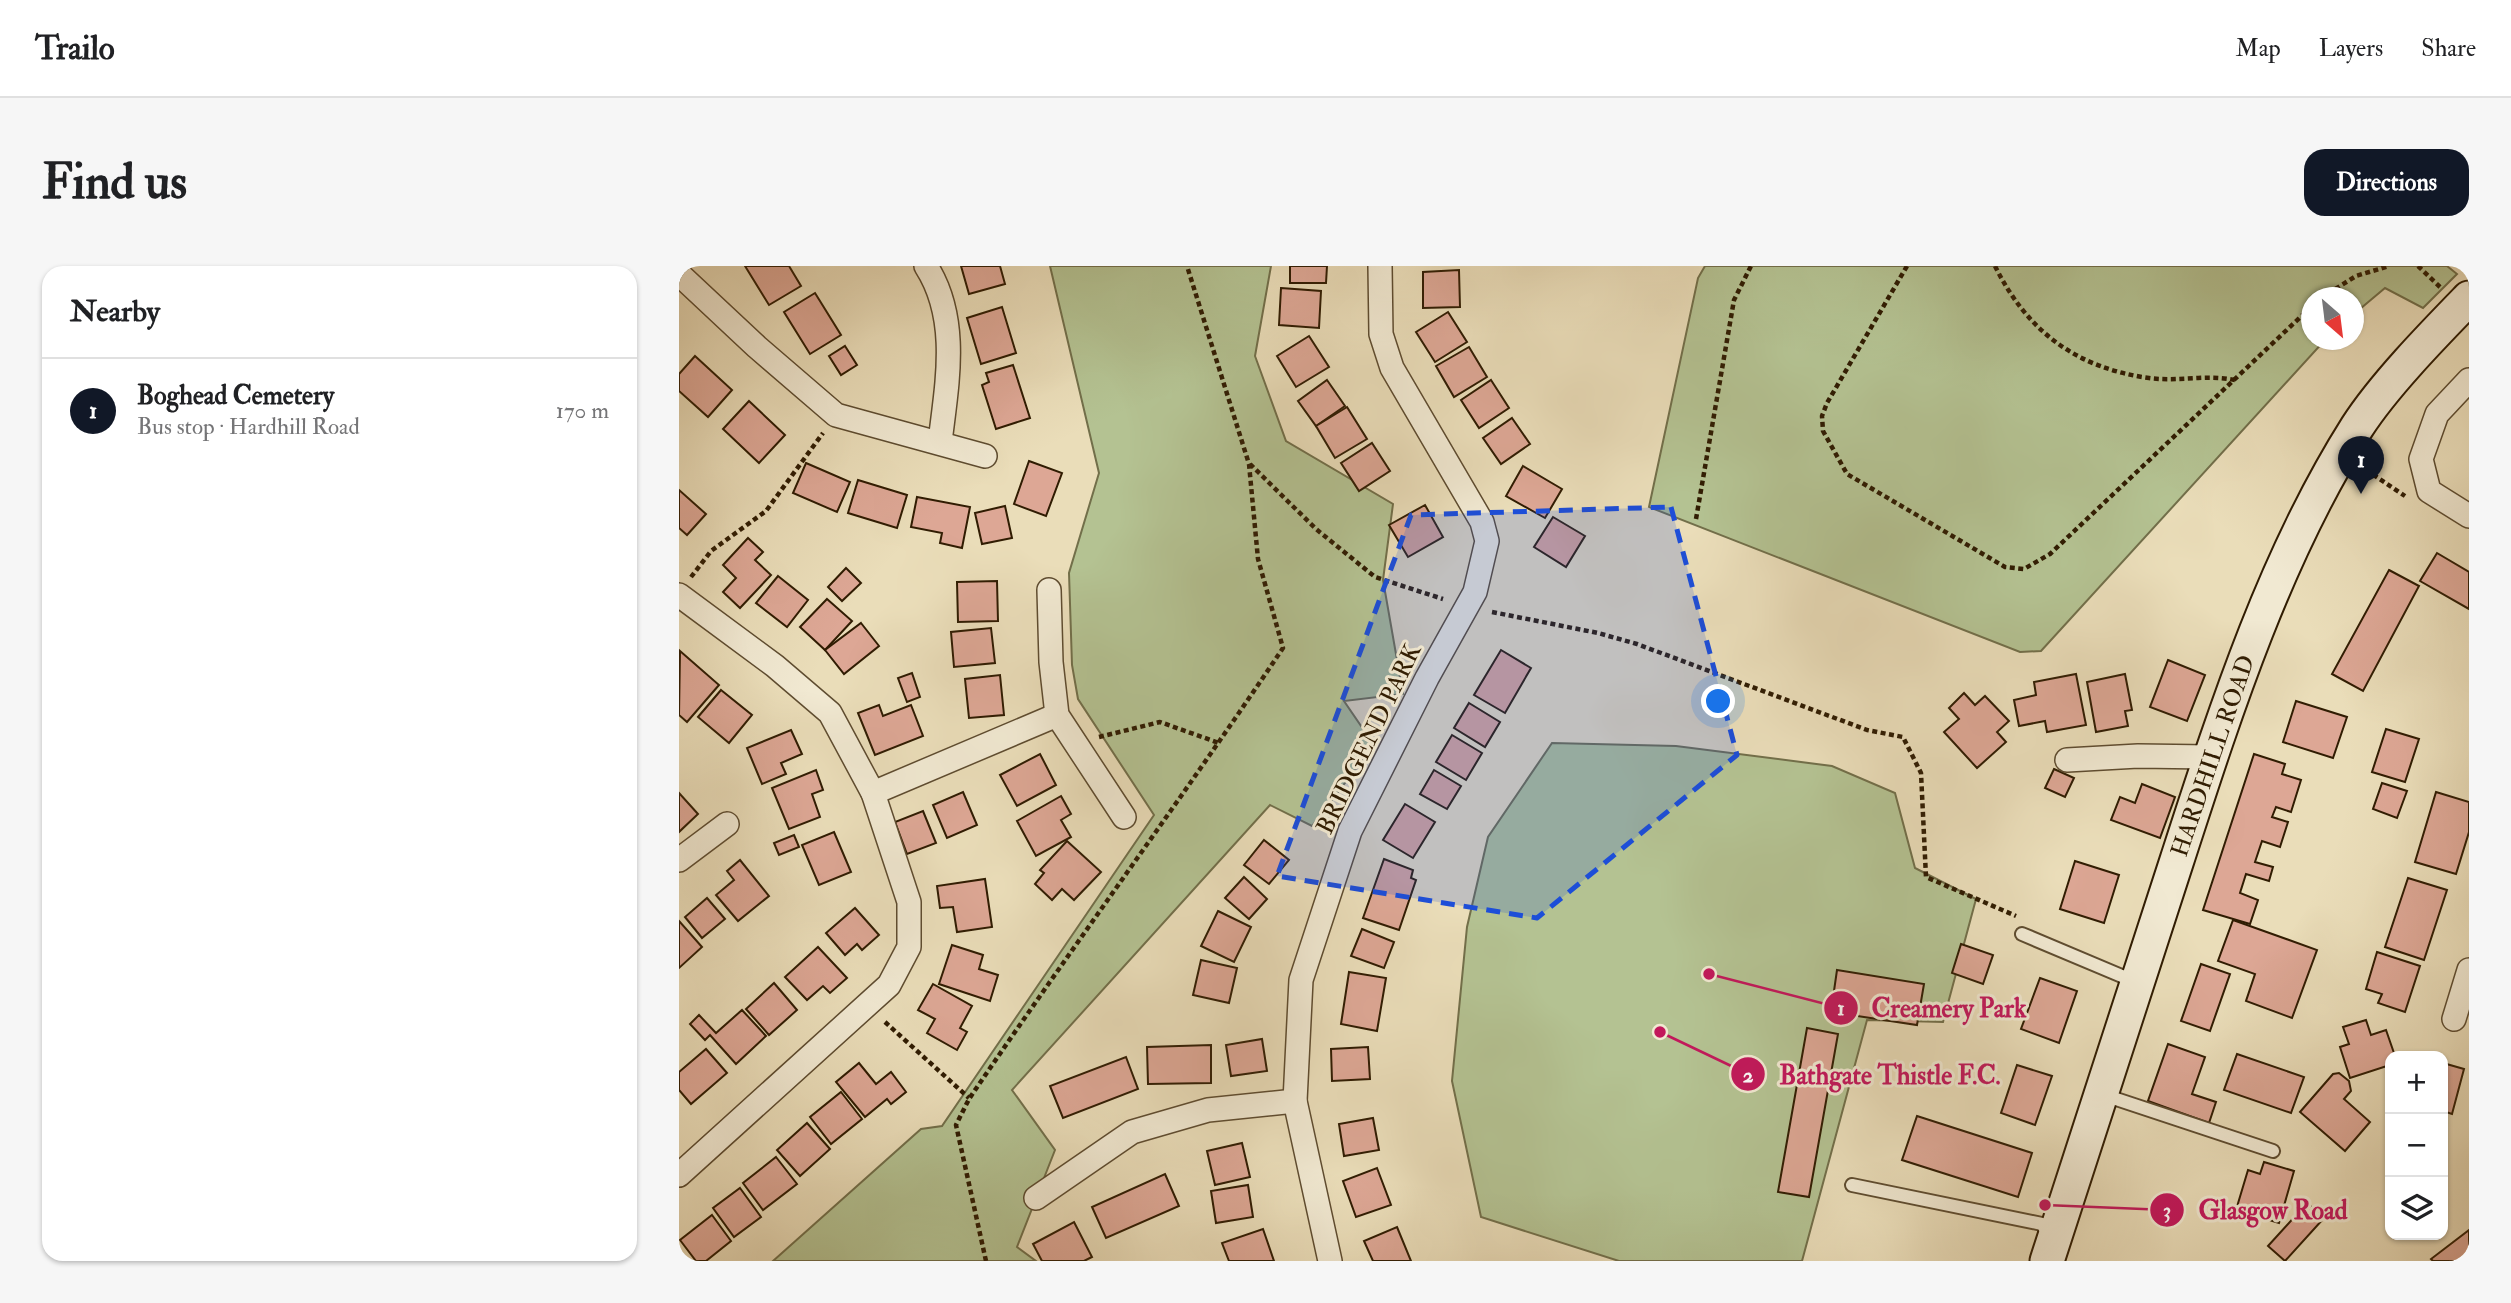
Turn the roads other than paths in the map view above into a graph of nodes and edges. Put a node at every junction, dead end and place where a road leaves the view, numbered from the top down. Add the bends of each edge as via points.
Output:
1 (926, 266) edge
2 (1380, 266) edge
3 (679, 274) edge
4 (2469, 298) edge
5 (2469, 380) edge
6 (940, 442) junction
7 (985, 456) dead end
8 (2469, 516) edge
9 (683, 589) edge
10 (1049, 590) dead end
11 (1057, 715) junction
12 (2210, 757) junction
13 (2067, 760) dead end
14 (873, 793) junction
15 (1124, 817) dead end
16 (727, 824) dead end
17 (679, 860) edge
18 (2022, 934) dead end
19 (2469, 970) edge
20 (2137, 982) junction
21 (2454, 1019) dead end
22 (2100, 1094) junction
23 (1295, 1101) junction
24 (2273, 1150) dead end
25 (679, 1175) edge
26 (1852, 1185) dead end
27 (1036, 1198) dead end
28 (2050, 1251) edge
29 (1330, 1261) edge

1 - 6 street via 936,282 950,338
2 - 23 street, BRIDGEND PARK via 1381,334 1392,368 1482,522 1487,541 1485,561 1475,592 1350,831 1301,980
3 - 6 street via 836,415
4 - 12 main road, HARDHILL ROAD via 2358,425 2314,503 2269,601
5 - 8 street via 2437,414 2421,459 2429,491
6 - 7 street
9 - 14 street via 830,713
10 - 11 street
11 - 14 street
11 - 15 street
12 - 13 street
12 - 20 main road, HARDHILL ROAD
14 - 25 street via 909,902 909,947 889,985
16 - 17 street
18 - 20 lane
19 - 21 street
20 - 22 main road, HARDHILL ROAD
22 - 24 lane
22 - 28 main road, HARDHILL ROAD
23 - 27 street via 1208,1110 1132,1132
23 - 29 street, BRIDGEND PARK
26 - 28 lane via 2042,1224

